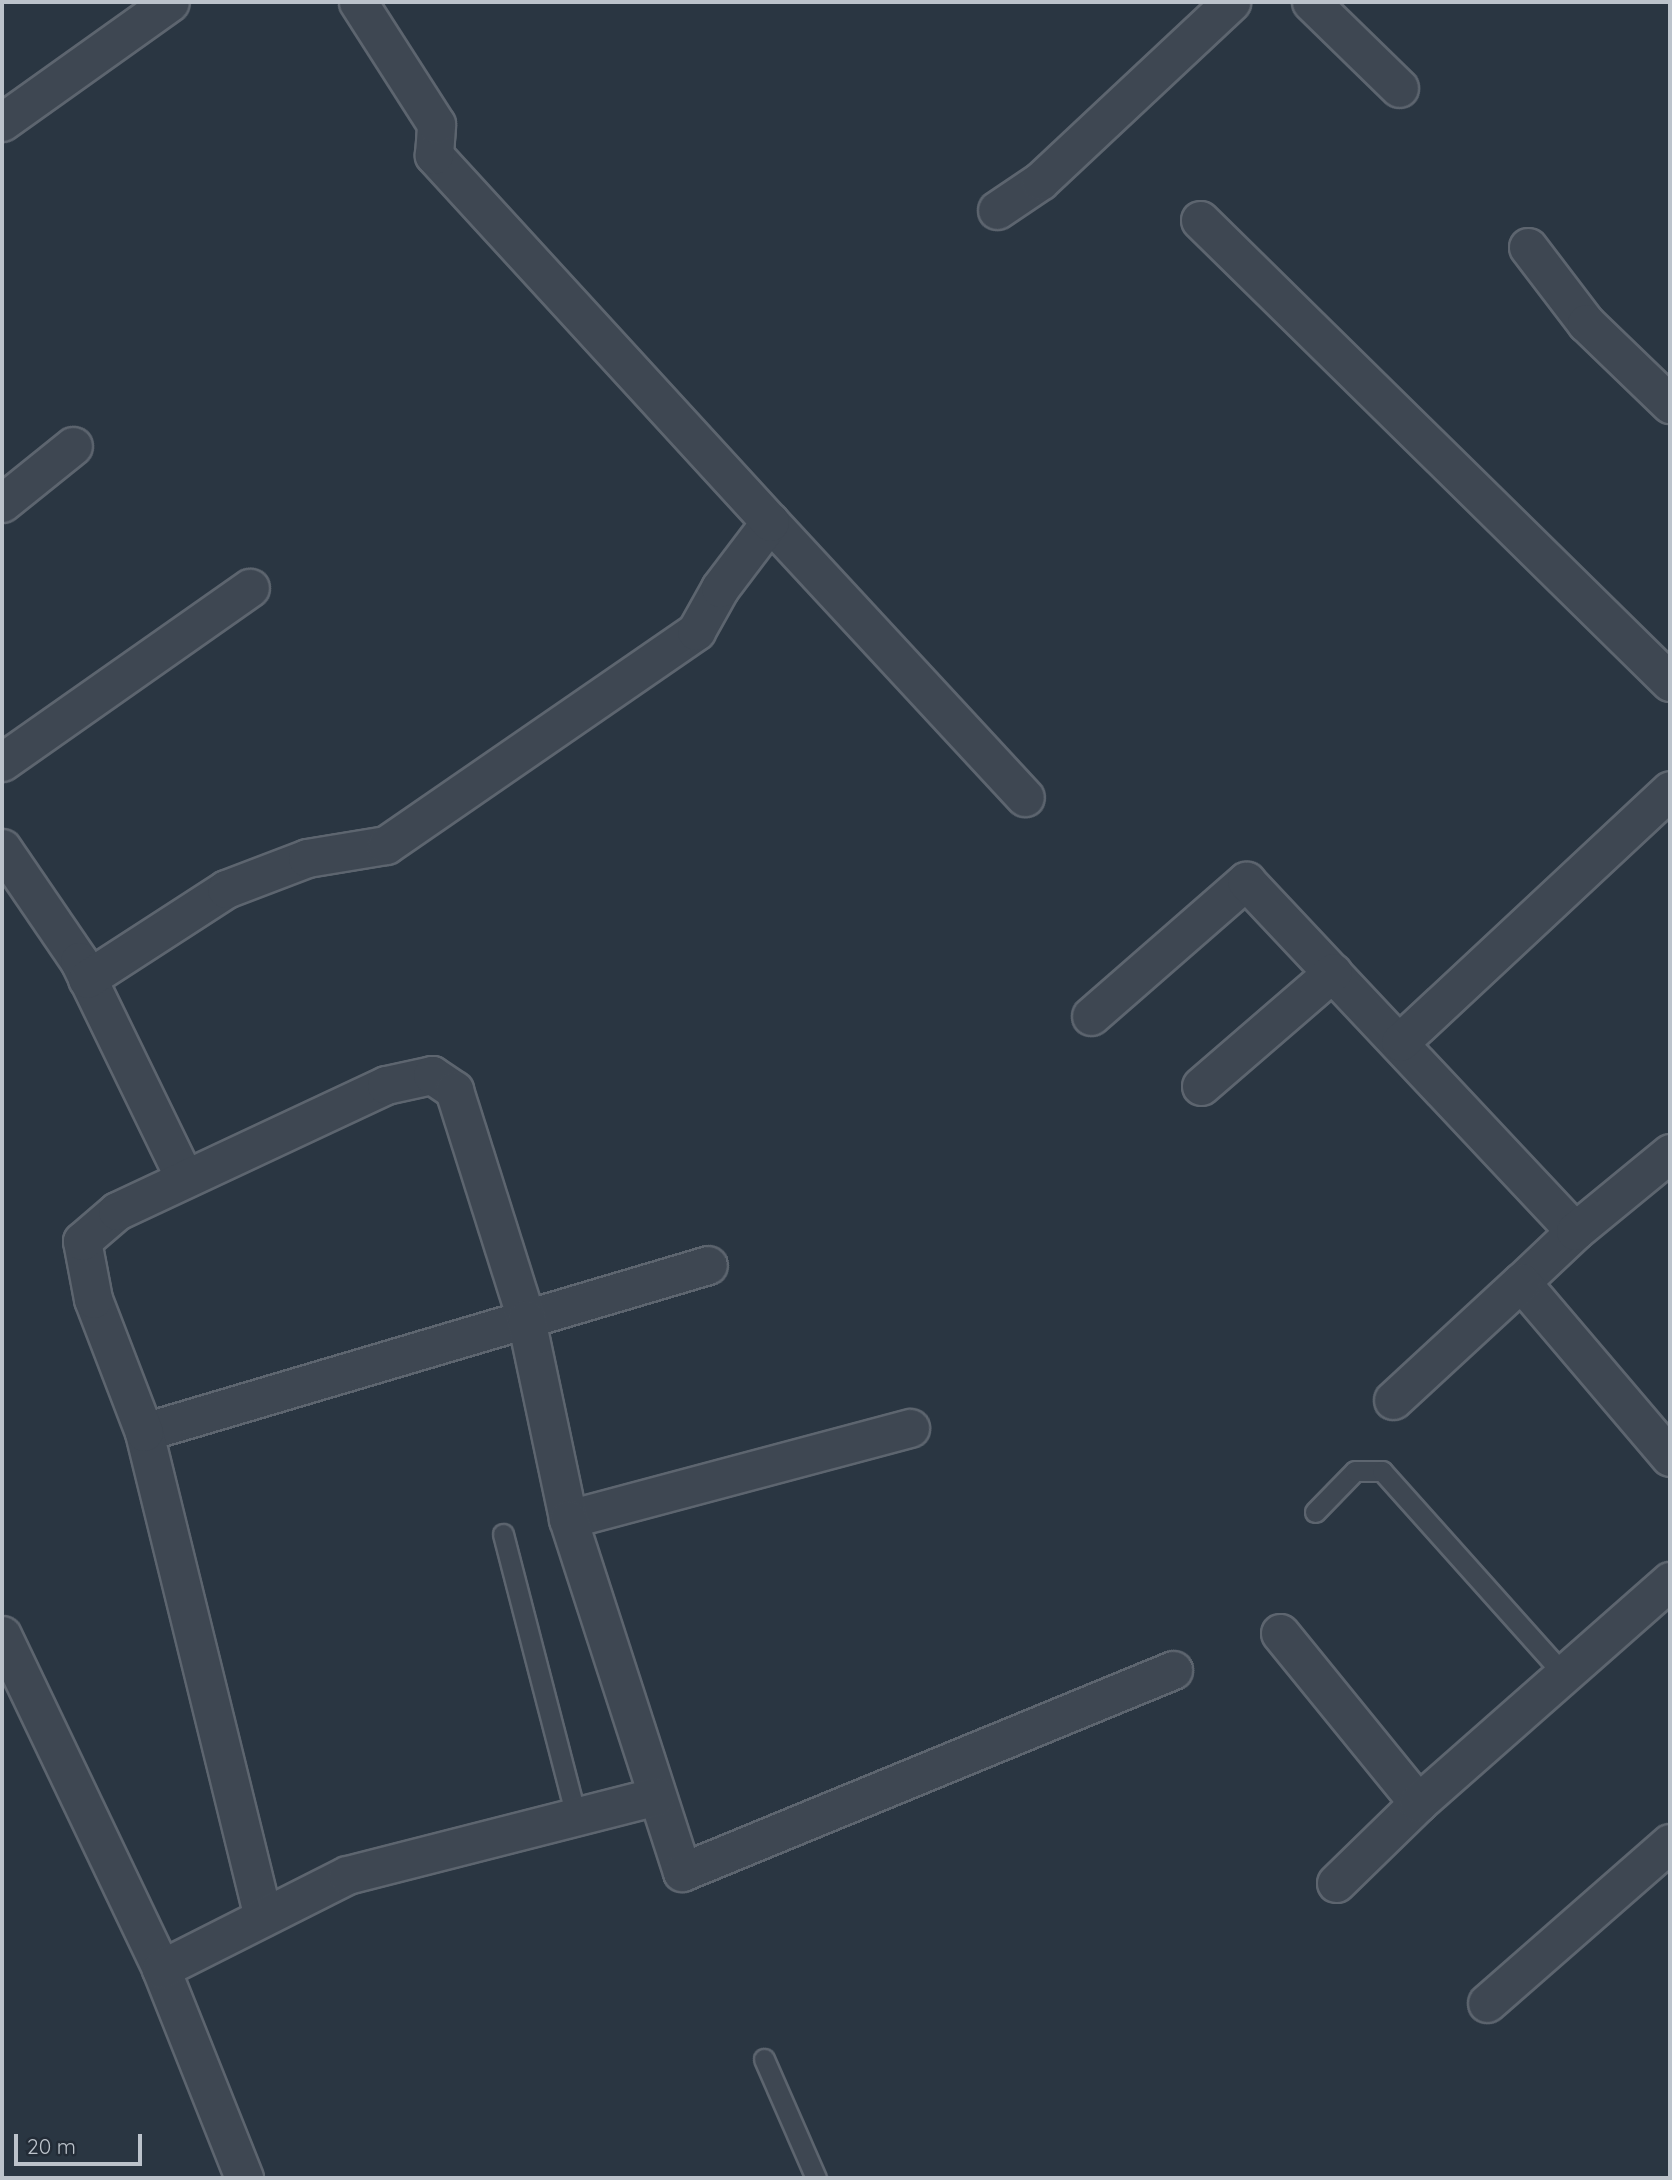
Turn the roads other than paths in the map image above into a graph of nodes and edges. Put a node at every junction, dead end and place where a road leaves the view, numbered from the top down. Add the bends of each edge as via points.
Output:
1 (170, 2) edge
2 (358, 2) edge
3 (1231, 2) edge
4 (1311, 2) edge
5 (1399, 88) dead end
6 (2, 122) edge
7 (998, 210) dead end
8 (1199, 220) dead end
9 (1528, 247) dead end
10 (1670, 404) edge
11 (73, 446) dead end
12 (2, 503) edge
13 (770, 522) junction
14 (250, 588) dead end
15 (1670, 682) edge
16 (2, 762) edge
17 (1670, 790) edge
18 (1025, 797) dead end
19 (2, 848) edge
20 (1333, 972) junction
21 (87, 979) junction
22 (1091, 1016) dead end
23 (1400, 1042) junction
24 (1201, 1086) dead end
25 (1670, 1153) edge
26 (184, 1177) junction
27 (1575, 1231) junction
28 (708, 1265) dead end
29 (1521, 1282) junction
30 (526, 1319) junction
31 (1393, 1400) dead end
32 (910, 1427) dead end
33 (144, 1432) junction
34 (1670, 1457) edge
35 (1315, 1512) dead end
36 (568, 1519) junction
37 (503, 1534) dead end
38 (1670, 1581) edge
39 (1280, 1633) dead end
40 (2, 1636) edge
41 (1173, 1670) dead end
42 (1565, 1676) junction
43 (656, 1796) junction
44 (1418, 1802) junction
45 (576, 1816) junction
46 (1670, 1843) edge
47 (1336, 1883) dead end
48 (263, 1917) junction
49 (161, 1969) junction
50 (1487, 2003) dead end
51 (764, 2059) dead end
52 (244, 2178) edge
53 (816, 2178) edge

1 - 6 street
2 - 13 street via 436,124 434,155
3 - 7 street via 1040,181
4 - 5 street
8 - 15 street
9 - 10 street via 1586,323
11 - 12 street
13 - 18 street
13 - 21 street via 720,588 696,632 386,845 307,858 226,889
14 - 16 street
17 - 23 street
19 - 21 street
20 - 22 street via 1246,881
20 - 23 street
20 - 24 street
21 - 26 street
23 - 27 street
25 - 27 street
26 - 30 street via 386,1085 432,1075 454,1090
26 - 33 street via 117,1211 82,1241 93,1298
27 - 29 street
28 - 30 street
29 - 31 street
29 - 34 street
30 - 33 street
30 - 36 street
32 - 36 street
33 - 48 street
35 - 42 lane via 1355,1471 1382,1471
36 - 43 street
37 - 45 lane
38 - 42 street
39 - 44 street
40 - 49 street
41 - 43 street via 682,1872
42 - 44 street
43 - 45 street
44 - 47 street
45 - 48 street via 346,1875
46 - 50 street
48 - 49 street
49 - 52 street
51 - 53 lane

